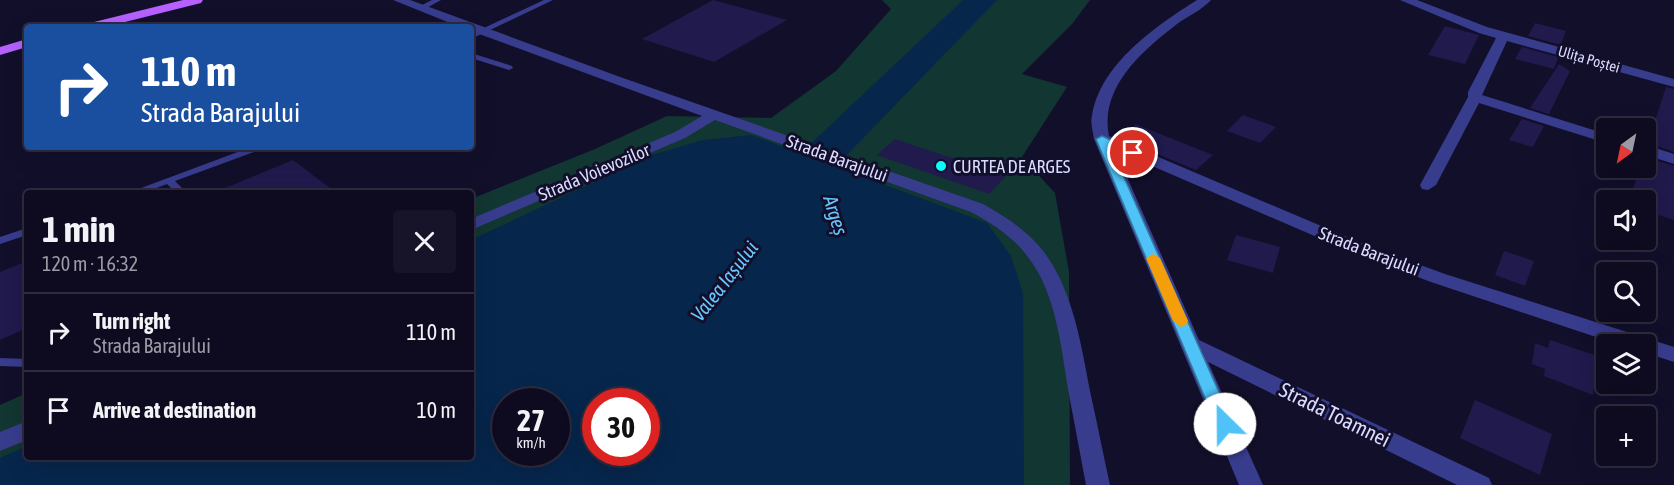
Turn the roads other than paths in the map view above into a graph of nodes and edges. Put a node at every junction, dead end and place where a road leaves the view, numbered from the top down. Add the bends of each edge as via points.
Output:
1 (196, 0) edge
2 (399, 0) edge
3 (438, 0) edge
4 (550, 0) edge
5 (1205, 0) edge
6 (1406, 0) edge
7 (420, 8) junction
8 (102, 24) edge
9 (455, 24) edge
10 (477, 34) edge
11 (1503, 36) junction
12 (24, 44) edge
13 (0, 51) edge
14 (474, 56) edge
15 (509, 68) dead end
16 (1674, 83) edge
17 (1475, 97) junction
18 (714, 115) junction
19 (1596, 135) edge
20 (1102, 139) junction
21 (251, 150) edge
22 (1656, 153) edge
23 (1674, 159) edge
24 (168, 180) junction
25 (1428, 185) dead end
26 (141, 190) edge
27 (179, 190) edge
28 (474, 224) edge
29 (24, 232) edge
30 (0, 241) edge
31 (1610, 334) edge
32 (1190, 344) junction
33 (1656, 349) edge
34 (1674, 355) edge
35 (0, 362) edge
36 (24, 363) edge
37 (24, 431) edge
38 (0, 442) edge
39 (1098, 485) edge
40 (1251, 485) edge
41 (1480, 485) edge

1 - 8 main road
2 - 7 street, Strada Barajului
3 - 7 lane
4 - 10 lane
5 - 20 street via 1159,30 1117,77 1104,97 1098,117
6 - 11 street, Ulița Poștei
7 - 9 street, Strada Barajului
10 - 18 street, Strada Barajului
11 - 16 street, Ulița Poștei
11 - 17 street
12 - 13 main road
14 - 15 lane
17 - 19 street
17 - 25 street
18 - 28 street, Strada Voievozilor via 680,135
18 - 39 street, Strada Barajului via 977,208 997,217 1023,238 1052,278 1063,309
20 - 31 street, Strada Barajului via 1360,249
20 - 32 street
21 - 24 lane
22 - 23 street
24 - 26 lane
24 - 27 lane
29 - 30 lane
32 - 40 street
32 - 41 street, Strada Toamnei
33 - 34 street, Strada Barajului
35 - 36 lane
37 - 38 street

